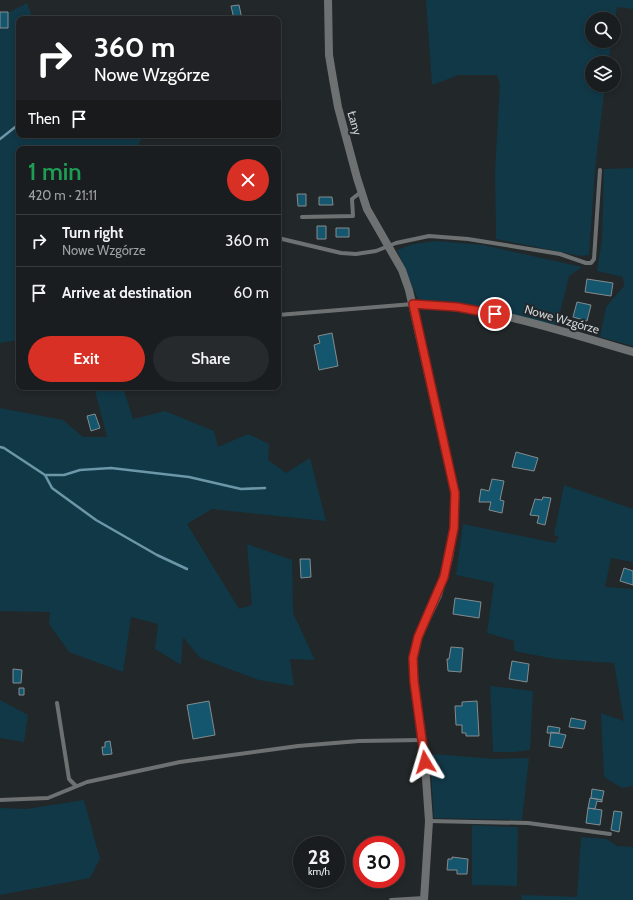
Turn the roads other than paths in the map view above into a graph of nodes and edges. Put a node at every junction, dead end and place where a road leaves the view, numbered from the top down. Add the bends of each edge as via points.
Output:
1 (328, 0) edge
2 (600, 170) dead end
3 (361, 192) junction
4 (302, 217) dead end
5 (281, 239) edge
6 (388, 246) junction
7 (413, 304) junction
8 (281, 315) edge
9 (633, 352) edge
10 (57, 703) dead end
11 (422, 740) junction
12 (76, 786) junction
13 (0, 800) edge
14 (429, 821) junction
15 (610, 834) dead end
16 (424, 899) edge
17 (391, 900) edge

1 - 3 street, Łany via 332,79
2 - 6 lane via 594,259 591,263 560,254 468,239 429,236
3 - 4 lane via 352,199 353,216
3 - 6 street, Łany via 367,209
5 - 6 lane via 340,253 356,254
6 - 7 street, Łany via 402,270
7 - 8 lane
7 - 9 street, Nowe Wzgórze via 457,307 520,319
7 - 11 street, Łany via 455,493 454,528 444,577 418,637 413,658
10 - 12 lane via 69,779
11 - 12 lane via 359,741 283,748 180,762
11 - 14 street, Łany
12 - 13 lane via 48,798
14 - 15 lane via 528,823
14 - 16 street, Łany
16 - 17 lane

